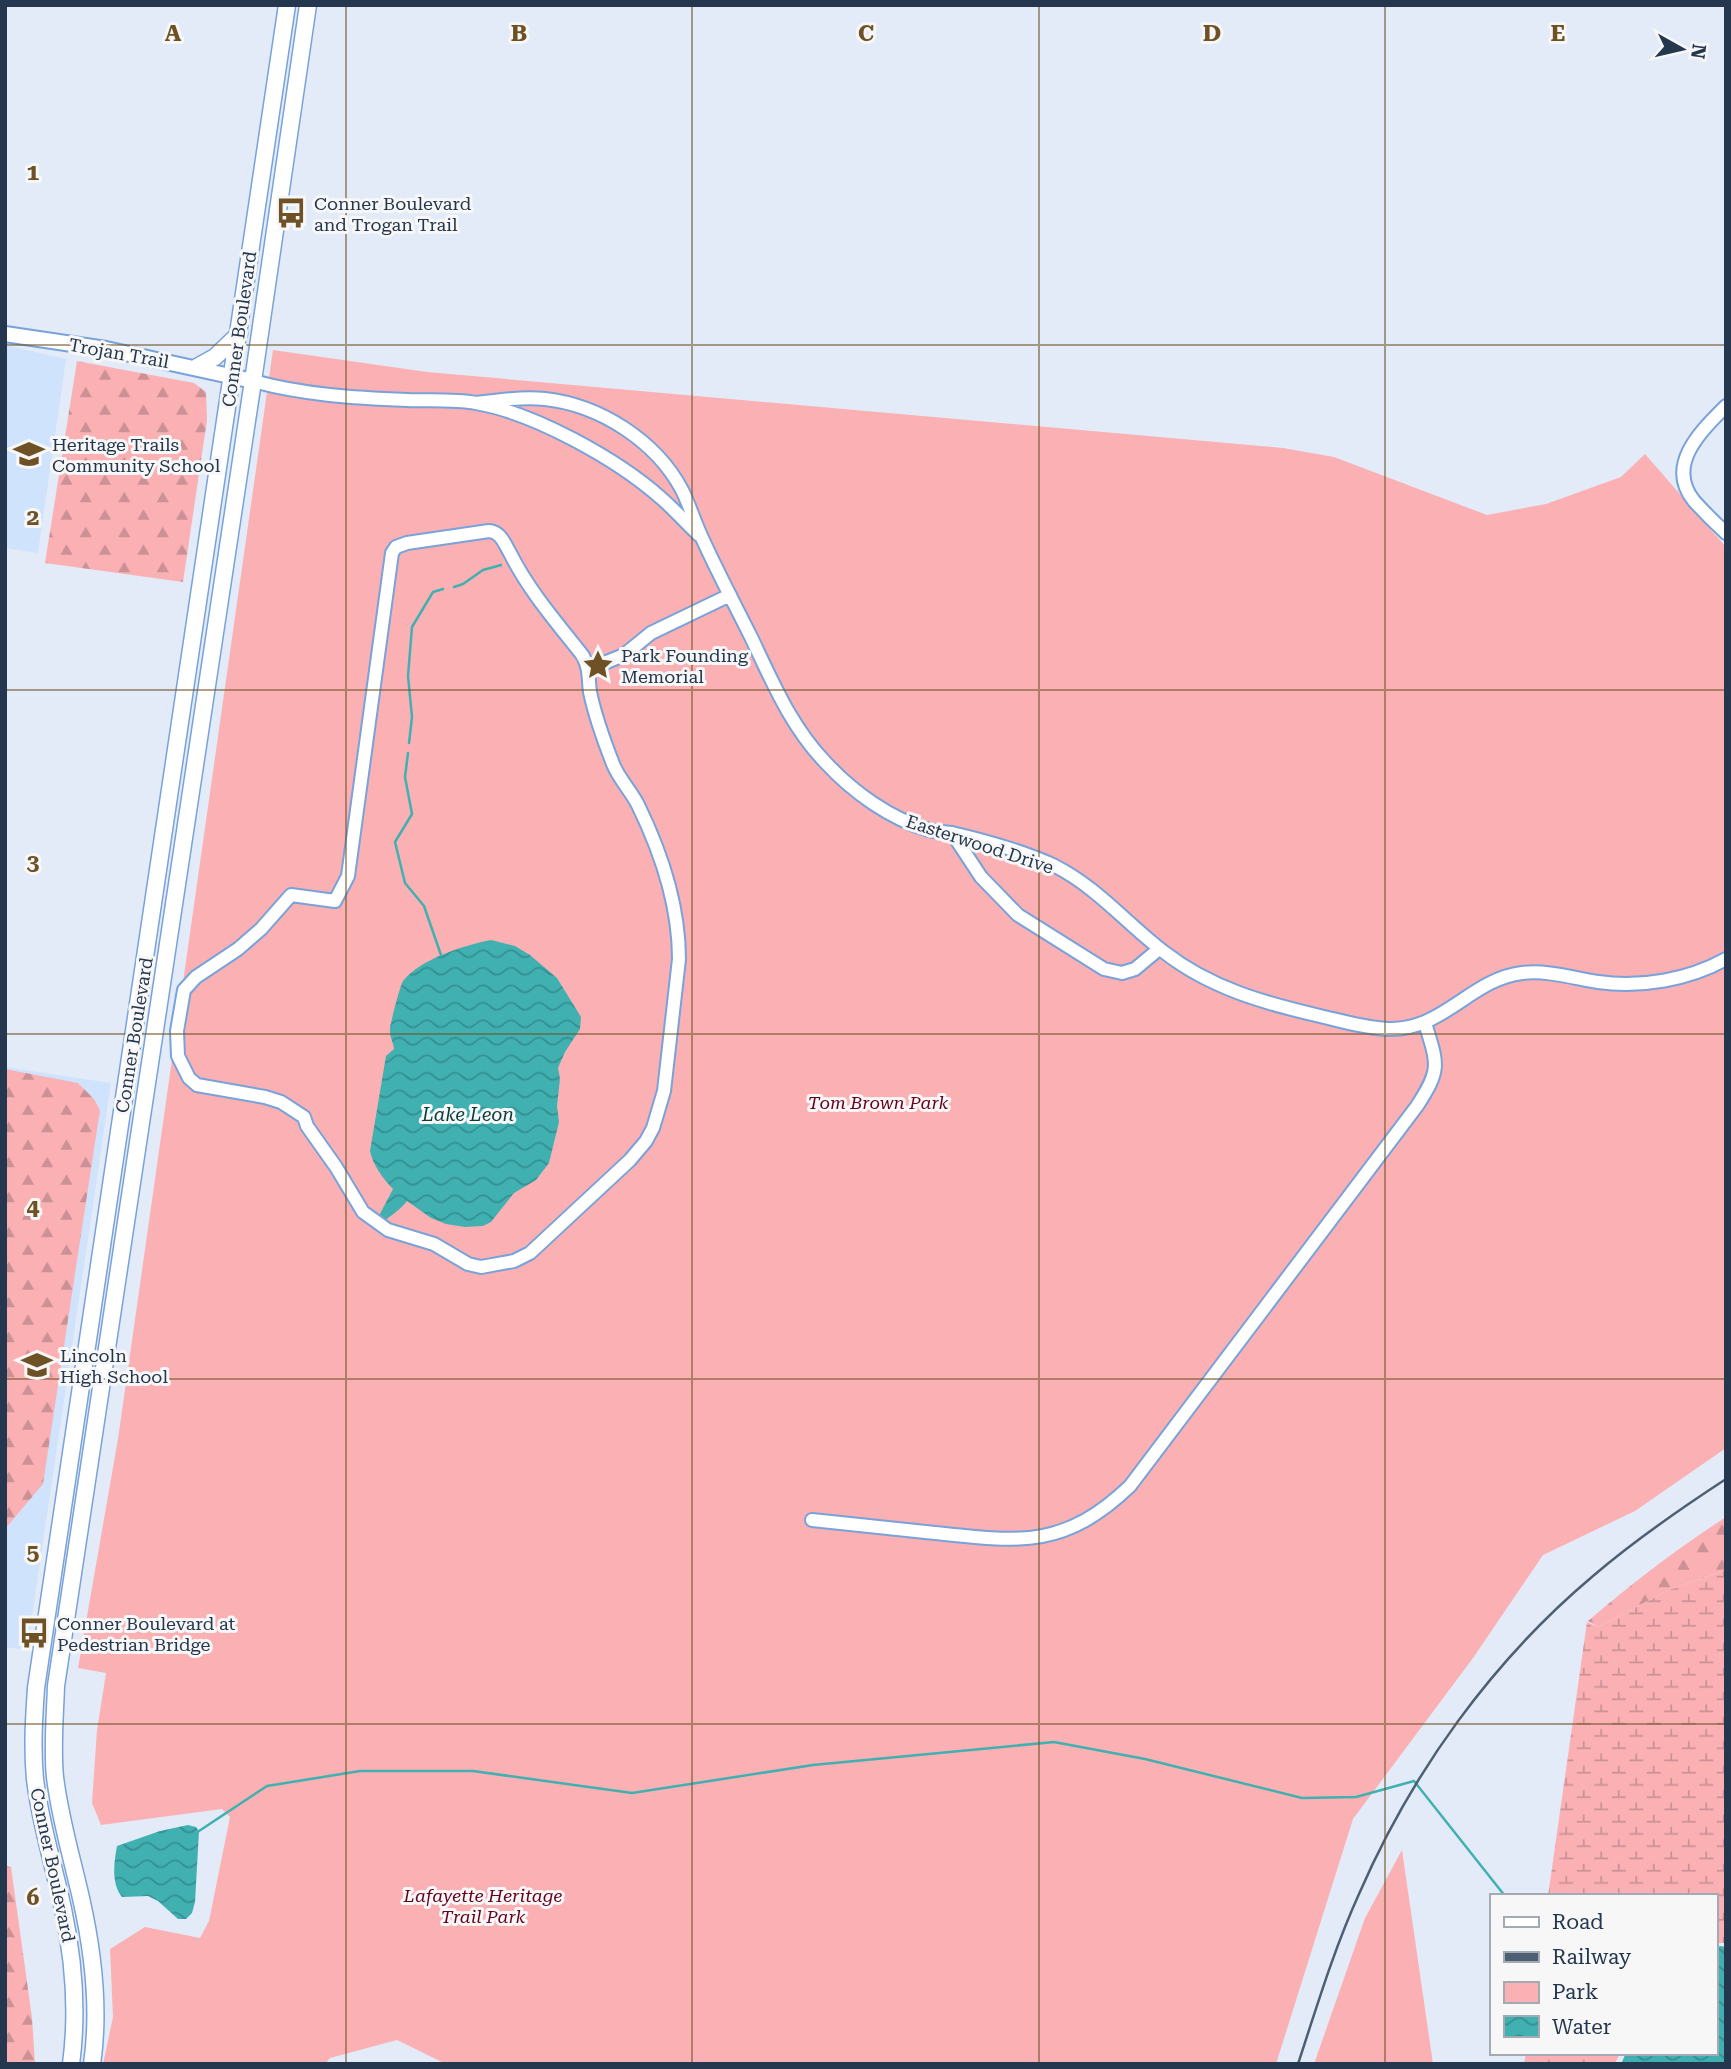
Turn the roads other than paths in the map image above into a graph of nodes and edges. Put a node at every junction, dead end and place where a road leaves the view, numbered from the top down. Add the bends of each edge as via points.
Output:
1 (287, 5) edge
2 (308, 5) edge
3 (5, 334) edge
4 (239, 334) junction
5 (197, 367) junction
6 (232, 375) junction
7 (253, 381) junction
8 (476, 403) junction
9 (1726, 407) edge
10 (1726, 533) edge
11 (702, 538) junction
12 (730, 595) junction
13 (589, 669) junction
14 (952, 833) junction
15 (164, 840) junction
16 (183, 842) junction
17 (1159, 948) junction
18 (1726, 960) edge
19 (1426, 1023) junction
20 (812, 1520) dead end
21 (42, 1646) junction
22 (62, 1648) junction
23 (71, 2064) edge
24 (92, 2064) edge

1 - 4 main road, Conner Boulevard
2 - 7 main road, Conner Boulevard
3 - 5 street, Trojan Trail
4 - 5 main road
4 - 6 main road, Conner Boulevard
5 - 6 street, Trojan Trail
6 - 7 street, Easterwood Drive
6 - 15 main road, Conner Boulevard
7 - 8 street, Easterwood Drive via 343,397
7 - 16 main road, Conner Boulevard
8 - 11 street, Easterwood Drive via 527,417 593,452 660,497
8 - 11 street, Easterwood Drive via 526,398 564,403 604,417 636,436 662,461 681,490
9 - 10 street via 1687,450 1683,470 1694,501
11 - 12 street, Easterwood Drive
12 - 13 street via 651,633 624,655
12 - 14 street, Easterwood Drive via 788,713 826,764 900,818
13 - 13 street via 591,696 614,766 634,796 660,856 679,945 664,1091 653,1128 630,1160 530,1253 481,1267 373,1221 304,1118 281,1102 197,1086 178,1056 184,990 261,929 292,895 335,901 348,876 389,564 396,547 496,532
14 - 17 street, Easterwood Drive via 1029,855 1077,878
14 - 17 street via 981,877 1018,915 1104,969 1122,973 1135,969
15 - 16 main road
15 - 21 main road, Conner Boulevard
16 - 22 main road, Conner Boulevard
17 - 19 street, Easterwood Drive via 1207,981 1292,1010 1380,1028
18 - 19 street, Easterwood Drive via 1685,976 1639,984 1523,972 1497,981
19 - 20 street via 1437,1066 1431,1085 1138,1476 1104,1509 1068,1529 1005,1540
21 - 22 main road
21 - 23 main road, Conner Boulevard via 34,1712 35,1779 72,1958 76,1998
22 - 24 main road, Conner Boulevard via 56,1686 55,1776 91,1949

